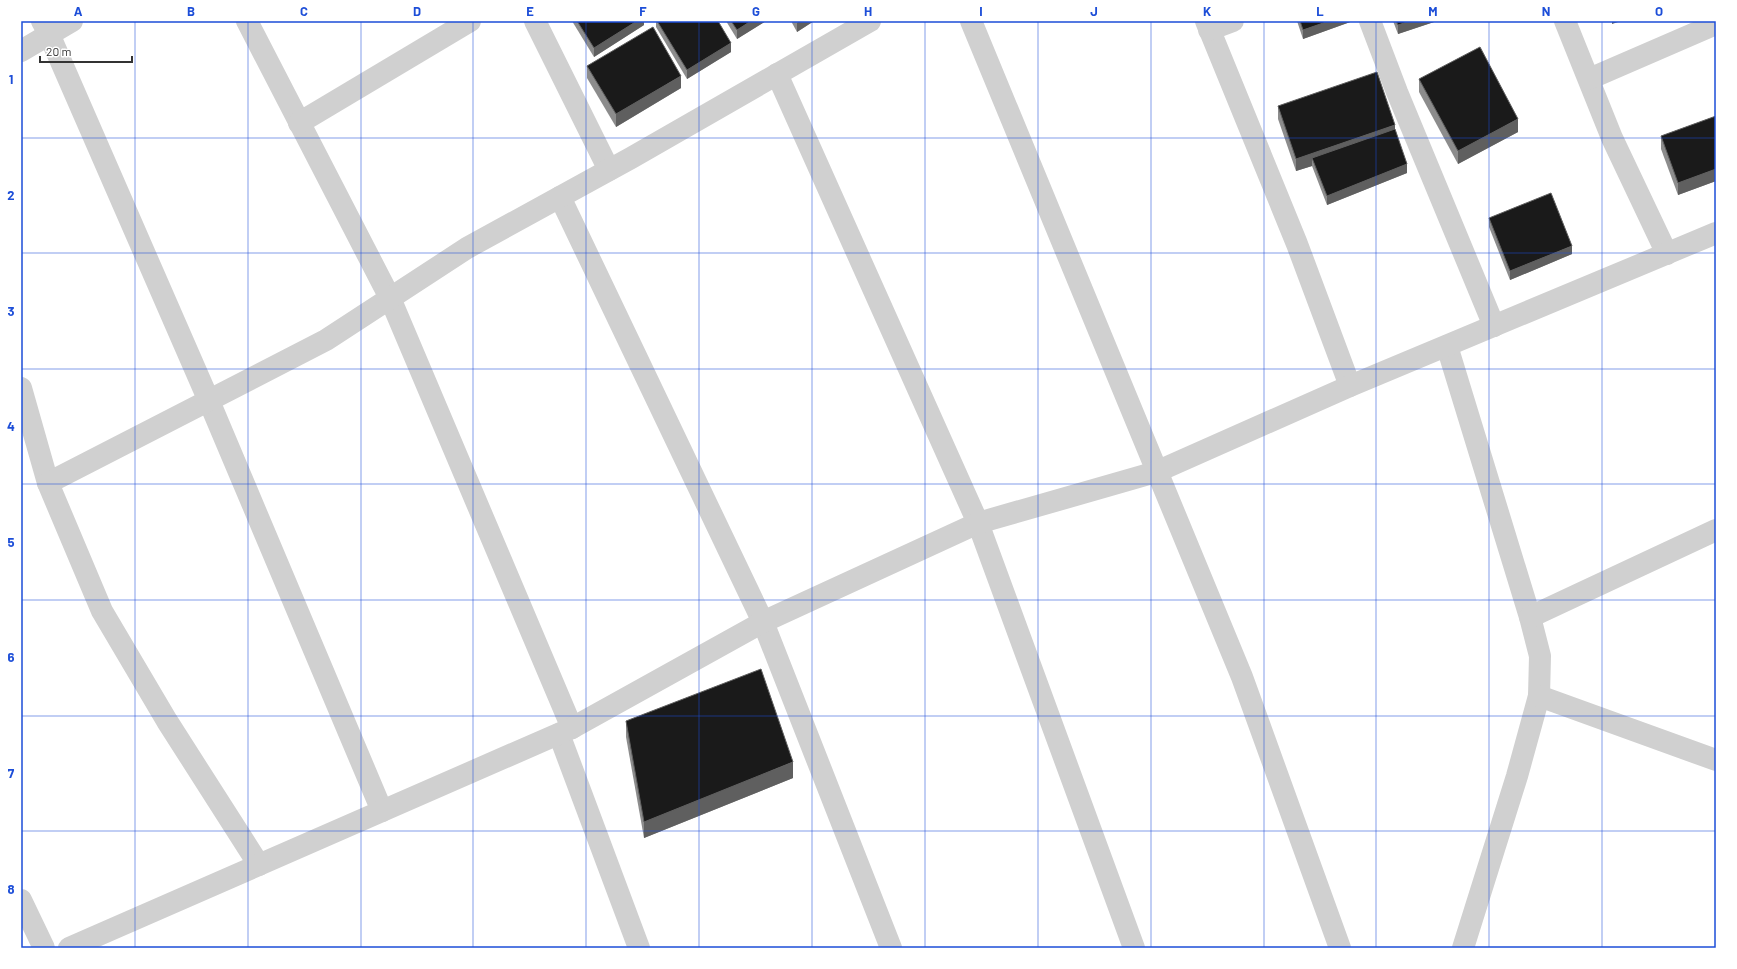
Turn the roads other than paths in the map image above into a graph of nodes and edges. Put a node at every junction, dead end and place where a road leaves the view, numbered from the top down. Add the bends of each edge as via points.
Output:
1 (72, 21) edge
2 (247, 21) edge
3 (470, 21) edge
4 (535, 21) edge
5 (870, 21) edge
6 (971, 21) edge
7 (1233, 21) edge
8 (1370, 21) edge
9 (1566, 21) edge
10 (1716, 24) edge
11 (1207, 26) edge
12 (46, 27) edge
13 (21, 50) edge
14 (777, 74) junction
15 (1588, 79) junction
16 (299, 123) junction
17 (609, 170) junction
18 (560, 197) junction
19 (1716, 233) edge
20 (1667, 254) junction
21 (390, 298) junction
22 (1494, 326) junction
23 (1447, 346) junction
24 (1350, 386) junction
25 (21, 388) edge
26 (209, 400) junction
27 (1156, 472) junction
28 (48, 484) junction
29 (978, 523) junction
30 (1716, 530) edge
31 (1530, 617) junction
32 (763, 622) junction
33 (1539, 696) junction
34 (566, 731) junction
35 (1716, 760) edge
36 (382, 811) junction
37 (259, 865) junction
38 (21, 900) edge
39 (1468, 947) edge
40 (44, 948) edge
41 (69, 948) edge
42 (640, 948) edge
43 (891, 948) edge
44 (1134, 948) edge
45 (1340, 948) edge

1 - 12 street
2 - 16 street
3 - 16 street
4 - 17 street
5 - 14 street
6 - 27 street
7 - 11 street
8 - 22 street
9 - 15 street
10 - 15 street
11 - 24 street via 1297,244
12 - 13 street
12 - 26 street
14 - 17 street
14 - 29 street
15 - 20 street via 1612,138
16 - 21 street
17 - 18 street
18 - 21 street via 467,248
18 - 32 street
19 - 20 street
20 - 22 street
21 - 26 street via 326,340
21 - 34 street
22 - 23 street
23 - 24 street
23 - 31 street
24 - 27 street
25 - 28 street
26 - 28 street
26 - 36 street
27 - 29 street
27 - 45 street via 1242,677
28 - 37 street via 102,611 167,721
29 - 32 street
29 - 44 street
30 - 31 street
31 - 33 street via 1540,656
32 - 34 street
32 - 43 street
33 - 35 street
33 - 39 street
34 - 36 street
34 - 42 street
36 - 37 street
37 - 41 street
38 - 40 street

